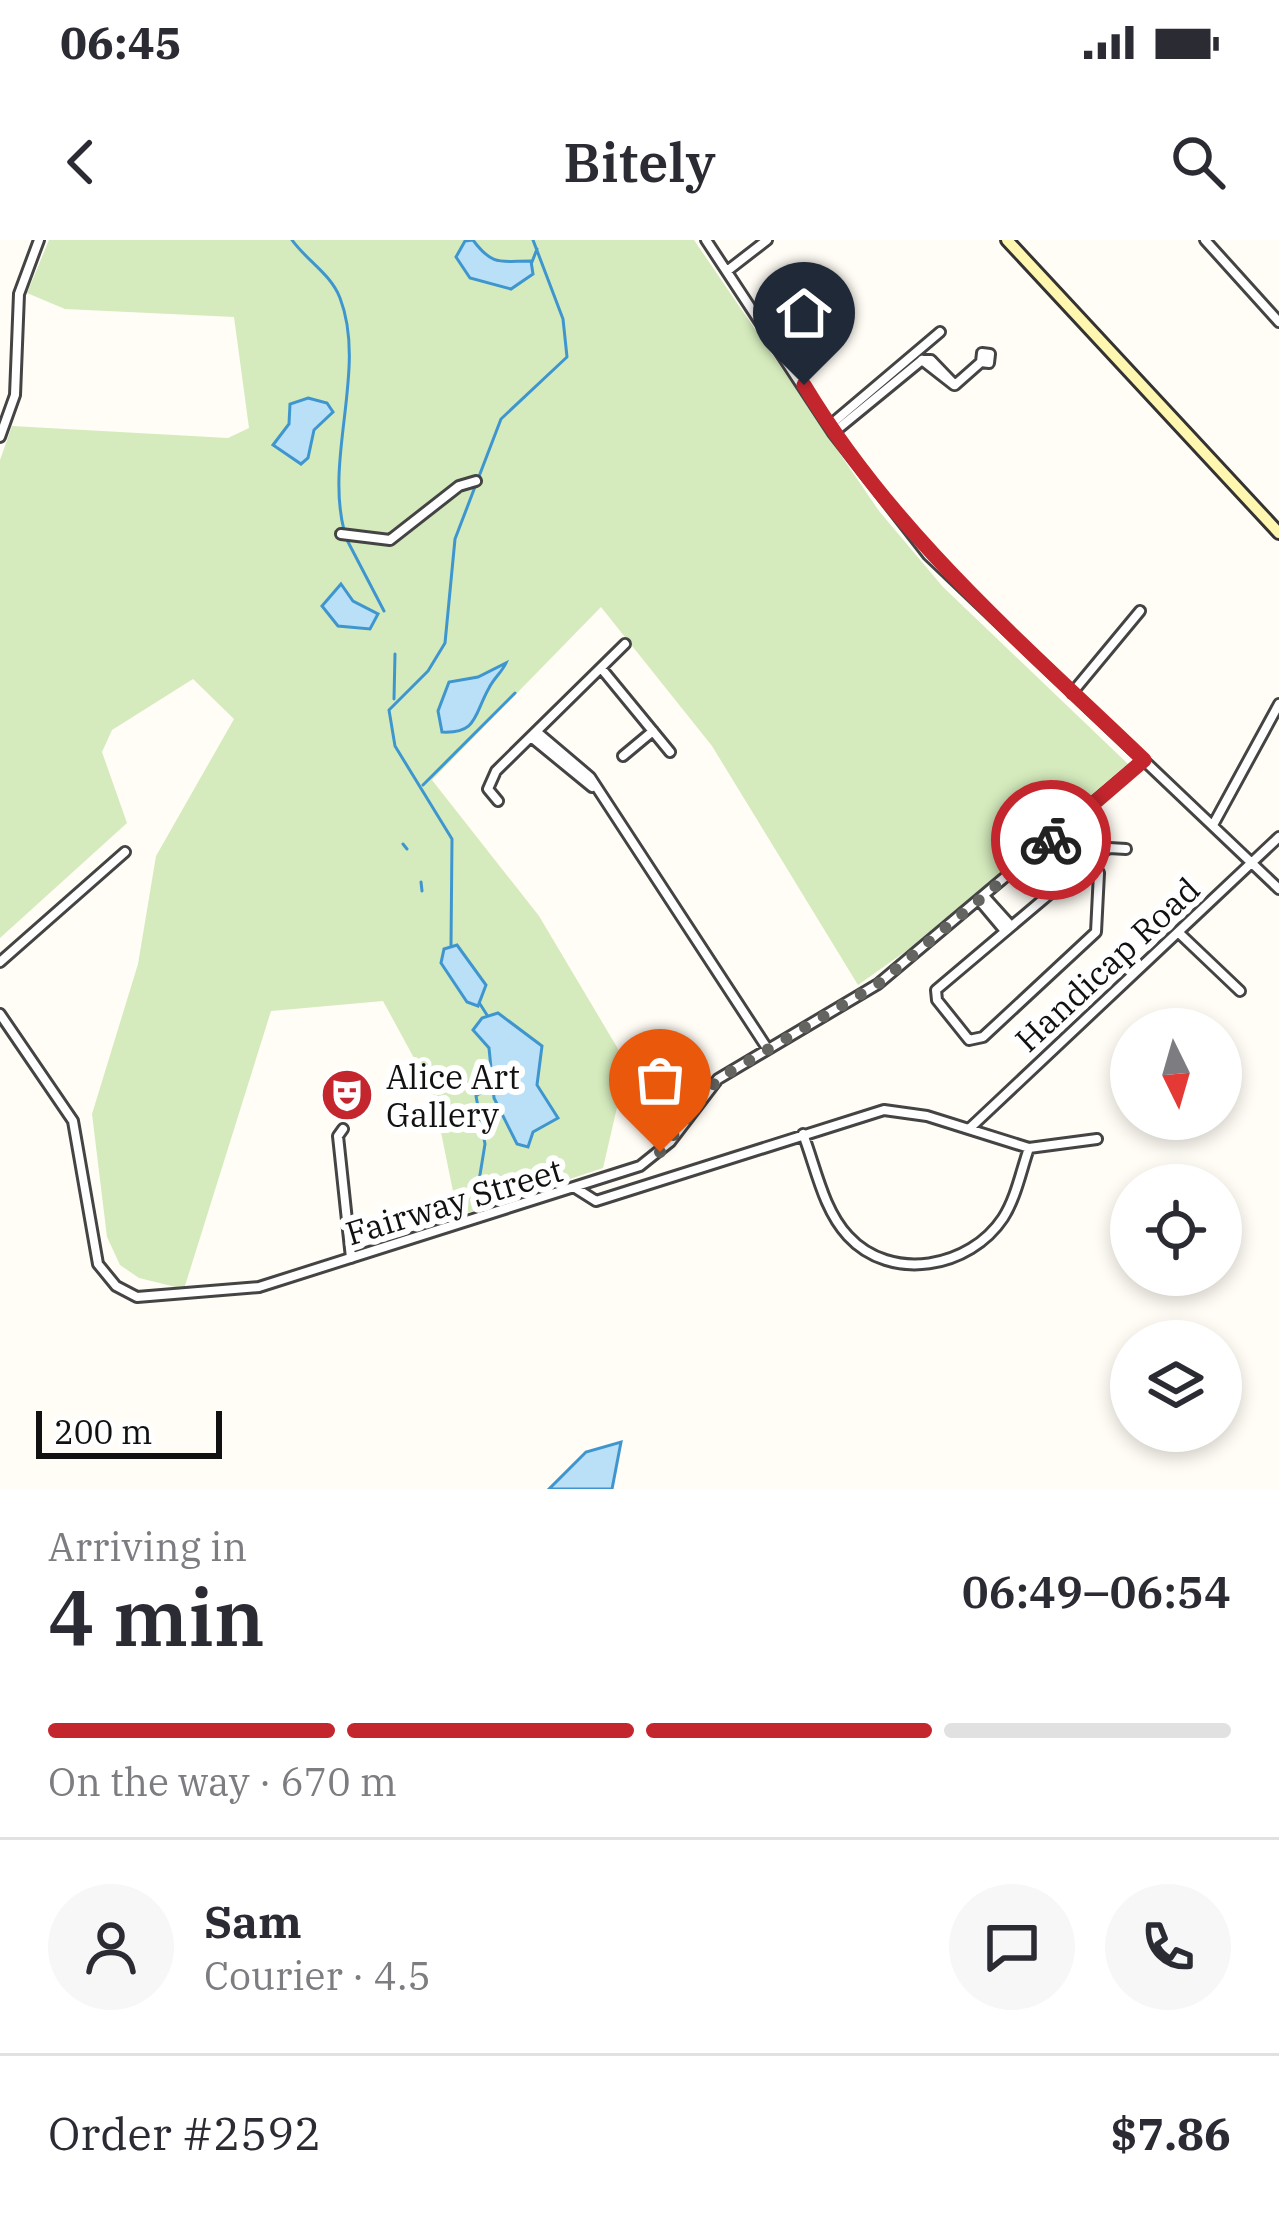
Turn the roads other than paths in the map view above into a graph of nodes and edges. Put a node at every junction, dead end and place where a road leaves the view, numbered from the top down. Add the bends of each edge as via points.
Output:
1 (39, 240) edge
2 (706, 240) edge
3 (767, 240) edge
4 (1006, 240) edge
5 (1205, 240) edge
6 (727, 271) junction
7 (1279, 322) edge
8 (940, 332) dead end
9 (981, 362) dead end
10 (831, 429) junction
11 (0, 437) edge
12 (476, 481) dead end
13 (345, 533) dead end
14 (1279, 533) edge
15 (1140, 611) dead end
16 (625, 644) dead end
17 (601, 668) junction
18 (1072, 693) junction
19 (1279, 704) edge
20 (653, 731) junction
21 (534, 735) junction
22 (670, 752) dead end
23 (623, 757) dead end
24 (1144, 760) junction
25 (498, 801) dead end
26 (1209, 822) junction
27 (1279, 837) edge
28 (1126, 849) dead end
29 (125, 852) dead end
30 (1091, 859) junction
31 (1252, 862) junction
32 (1279, 889) edge
33 (981, 898) junction
34 (1008, 928) junction
35 (1178, 932) junction
36 (0, 962) edge
37 (1240, 992) dead end
38 (0, 1014) edge
39 (766, 1048) junction
40 (970, 1128) junction
41 (343, 1129) dead end
42 (803, 1134) junction
43 (1097, 1139) dead end
44 (1029, 1148) junction
45 (590, 1183) junction
46 (576, 1188) junction
47 (605, 1198) junction
48 (351, 1258) junction

1 - 11 street via 19,294 15,395
2 - 6 street
3 - 6 street
4 - 14 main road
5 - 7 street
6 - 10 street
8 - 10 street
9 - 10 street via 955,385 932,360 922,360
10 - 18 street via 928,555
12 - 13 street via 390,540
15 - 18 street
16 - 17 street
17 - 20 street
17 - 21 street
18 - 24 street
19 - 26 street
20 - 22 street
20 - 23 street
21 - 25 street via 491,779
21 - 39 street via 593,787
24 - 26 street
24 - 33 street, Fairway Street
26 - 31 street
27 - 31 street, Handicap Road
28 - 30 street
29 - 36 street
30 - 34 street
30 - 34 street via 1099,873 1096,932 972,1041 935,992
31 - 32 street
31 - 35 street, Handicap Road
33 - 34 street
33 - 39 street, Fairway Street via 878,984
35 - 37 street
35 - 40 street, Handicap Road
38 - 48 street, Fairway Street via 68,1108 105,1276 137,1298 260,1287
39 - 45 street, Fairway Street via 710,1087 660,1152
40 - 42 street via 898,1110
40 - 44 street
41 - 48 street
42 - 44 street via 830,1210 851,1239 914,1265 960,1256 994,1230
42 - 47 street
43 - 44 street
45 - 46 street, Fairway Street
45 - 47 street
46 - 47 street via 594,1201
46 - 48 street, Fairway Street

